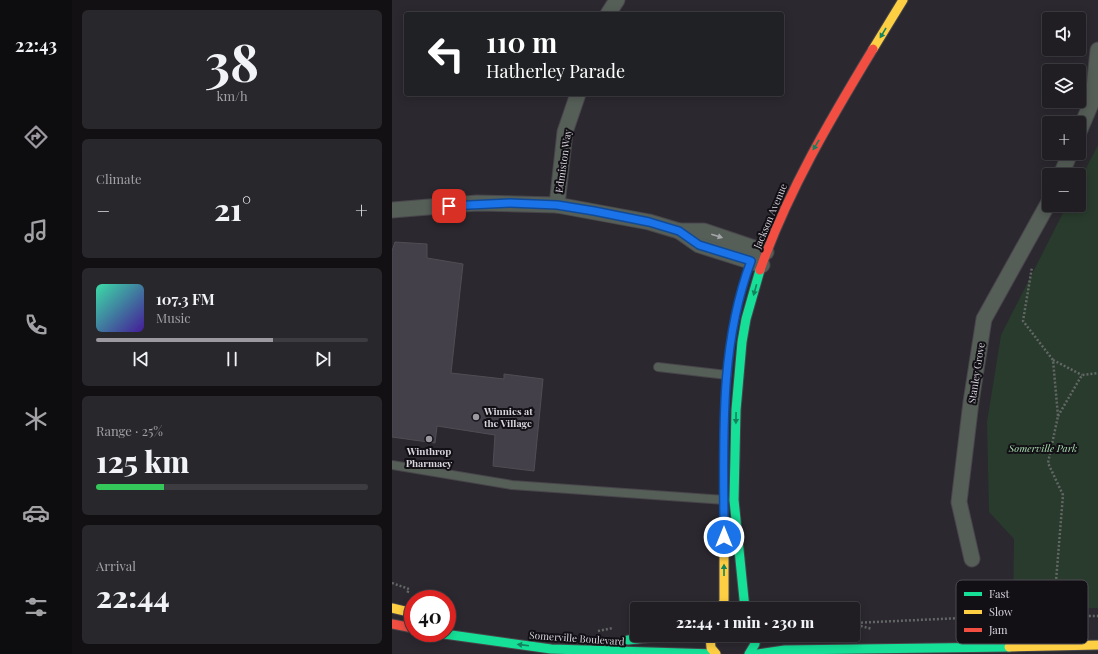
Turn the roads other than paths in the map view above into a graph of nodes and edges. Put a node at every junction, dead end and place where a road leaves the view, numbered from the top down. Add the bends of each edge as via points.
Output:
1 (617, 0) edge
2 (903, 0) edge
3 (609, 12) edge
4 (1098, 50) edge
5 (577, 96) edge
6 (1086, 116) edge
7 (557, 205) junction
8 (392, 210) edge
9 (1043, 212) edge
10 (757, 256) junction
11 (658, 368) dead end
12 (727, 375) dead end
13 (392, 465) edge
14 (725, 478) dead end
15 (725, 503) joint
16 (724, 522) dead end
17 (972, 559) dead end
18 (724, 602) edge
19 (744, 602) edge
20 (392, 608) edge
21 (404, 611) edge
22 (392, 624) edge
23 (404, 626) edge
24 (456, 636) edge
25 (621, 640) dead end
26 (630, 640) edge
27 (711, 642) edge
28 (755, 642) edge
29 (1098, 645) edge
30 (716, 654) edge
31 (749, 654) edge
32 (758, 654) edge

1 - 3 street
2 -> 10 main road, Jackson Avenue via 812,152
4 - 6 street via 1093,99
5 - 7 street, Edmiston Way via 566,132
7 - 8 street via 477,203
7 - 10 street via 649,222 679,231 699,245
9 - 17 street, Stanley Grove via 984,319 959,502
10 -> 19 main road, Jackson Avenue via 737,375 735,520
11 - 12 lane
13 - 15 lane via 512,485
14 - 15 main road
18 -> 16 main road
20 - 21 main road
22 - 23 main road
30 -> 24 main road, Somerville Boulevard via 551,649
25 - 26 main road, Somerville Boulevard
27 - 30 main road, Somerville Boulevard
28 - 31 main road
29 - 32 main road via 785,650

